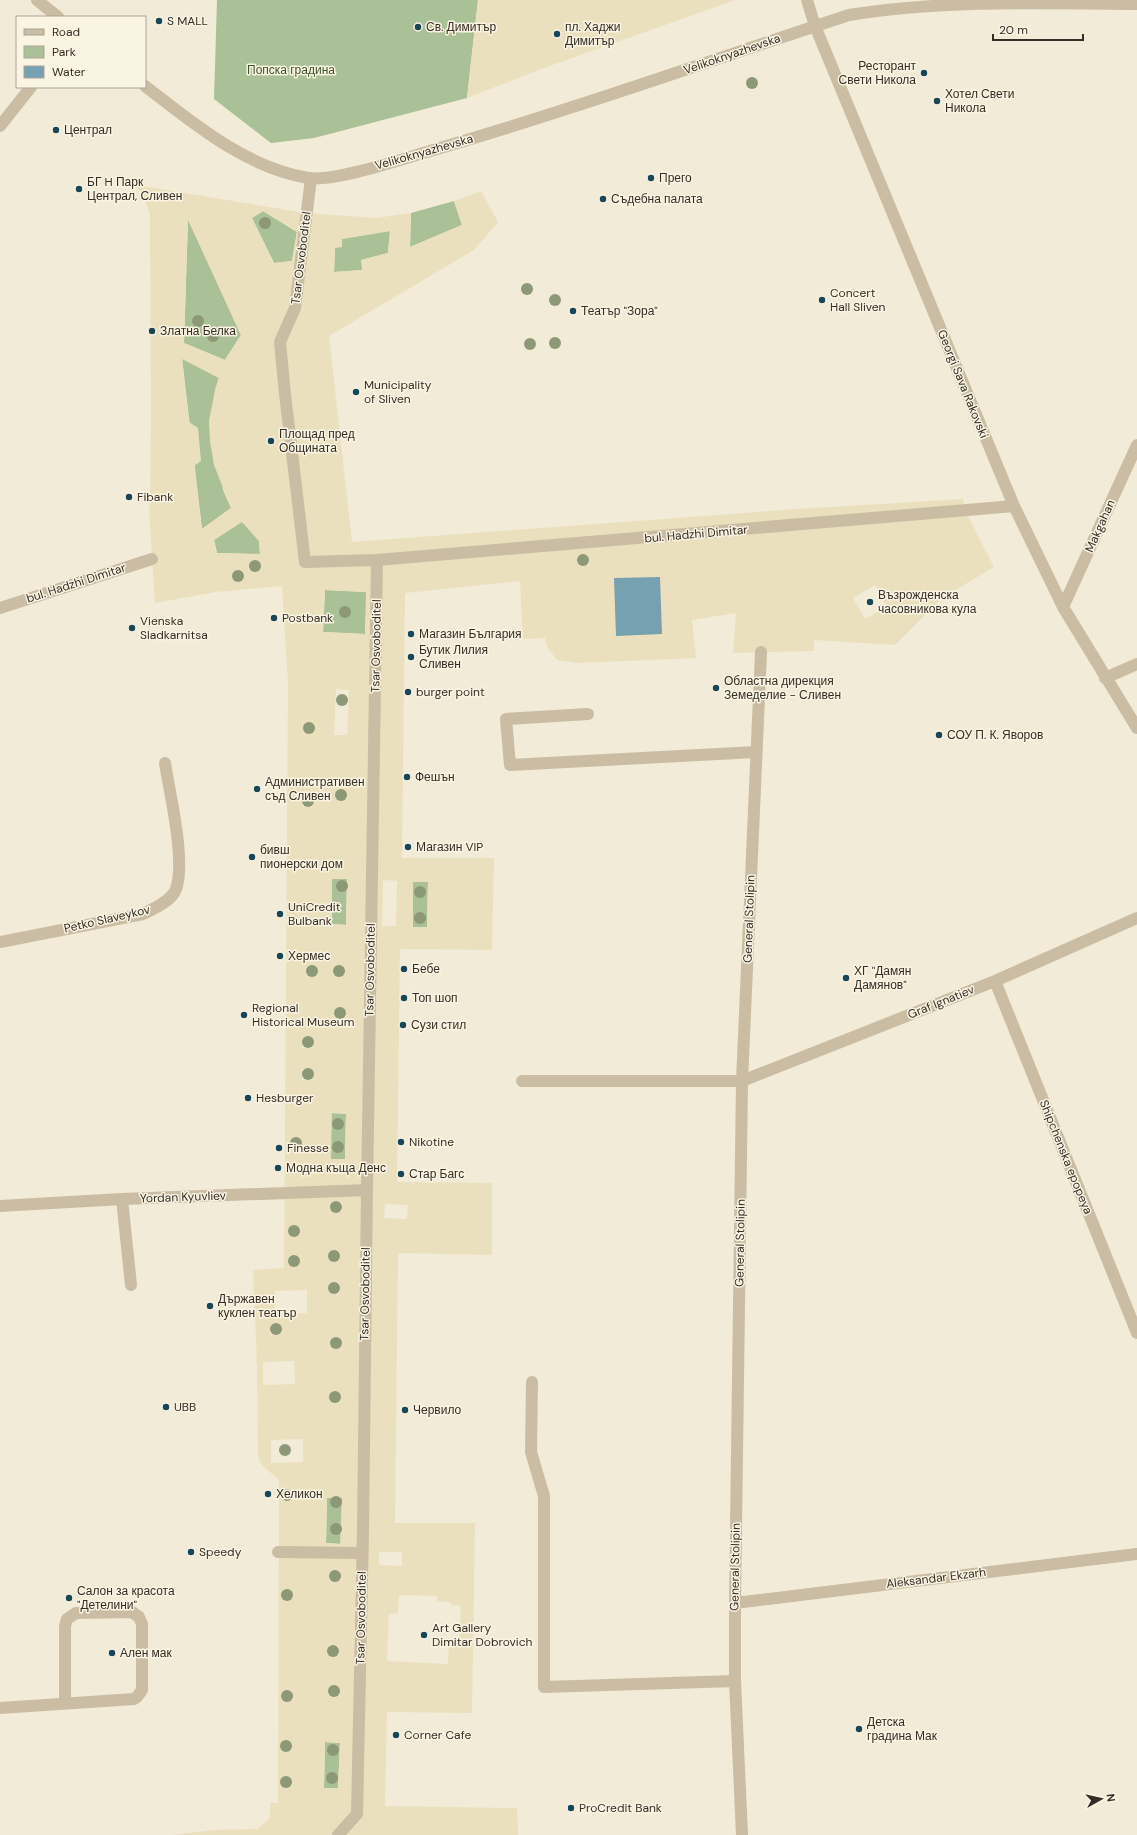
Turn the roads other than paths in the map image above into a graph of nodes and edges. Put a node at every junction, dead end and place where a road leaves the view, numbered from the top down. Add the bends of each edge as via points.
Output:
1 (37, 0) edge
2 (807, 0) edge
3 (1003, 1) edge
4 (1137, 4) edge
5 (57, 16) edge
6 (815, 26) junction
7 (146, 87) edge
8 (30, 88) edge
9 (0, 126) edge
10 (311, 178) junction
11 (1137, 445) edge
12 (1014, 506) junction
13 (152, 559) dead end
14 (378, 560) junction
15 (1063, 607) junction
16 (0, 608) edge
17 (761, 652) dead end
18 (1137, 664) edge
19 (1105, 678) junction
20 (588, 714) dead end
21 (1137, 728) edge
22 (756, 752) junction
23 (165, 763) dead end
24 (1137, 918) edge
25 (0, 942) edge
26 (995, 981) junction
27 (522, 1081) dead end
28 (742, 1081) junction
29 (367, 1190) junction
30 (122, 1199) junction
31 (0, 1206) edge
32 (131, 1285) dead end
33 (1137, 1332) edge
34 (532, 1382) dead end
35 (278, 1552) dead end
36 (362, 1553) junction
37 (1137, 1554) edge
38 (735, 1603) junction
39 (735, 1681) junction
40 (65, 1703) junction
41 (0, 1708) edge
42 (338, 1835) edge
43 (742, 1835) edge

1 - 5 street
2 - 6 street, Georgi Sava Rakovski
3 - 4 street, Velikoknyazhevska
3 - 6 street, Velikoknyazhevska via 890,8 849,15
6 - 10 street, Velikoknyazhevska via 471,139 339,175
6 - 12 street, Georgi Sava Rakovski
7 - 10 street via 218,140 270,167
8 - 9 street
10 - 14 street, Tsar Osvoboditel via 295,308 280,342 305,562
11 - 15 street, Makgahan
12 - 14 street, bul. Hadzhi Dimitar
12 - 15 street, Georgi Sava Rakovski
13 - 16 street, bul. Hadzhi Dimitar
14 - 29 street, Tsar Osvoboditel
15 - 19 street, Georgi Sava Rakovski
17 - 22 street, General Stolipin
18 - 19 street
19 - 21 street, Georgi Sava Rakovski
20 - 22 street via 506,719 510,765
22 - 28 street, General Stolipin
23 - 25 street, Petko Slaveykov via 180,863 176,890 161,906 142,914
24 - 26 street, Graf Ignatiev
26 - 28 street, Graf Ignatiev
26 - 33 street, Shipchenska epopeya
27 - 28 street
28 - 38 street, General Stolipin
29 - 30 street, Yordan Kyuvliev
29 - 36 street, Tsar Osvoboditel
30 - 31 street, Yordan Kyuvliev
30 - 32 street
34 - 39 street via 531,1452 544,1496 544,1687
35 - 36 street
36 - 42 street, Tsar Osvoboditel via 357,1814
37 - 38 street, Aleksandar Ekzarh
38 - 39 street, General Stolipin
39 - 43 street, General Stolipin
40 - 40 street via 134,1698 139,1695 142,1688 142,1624 139,1617 132,1612 76,1613 67,1619
40 - 41 street

